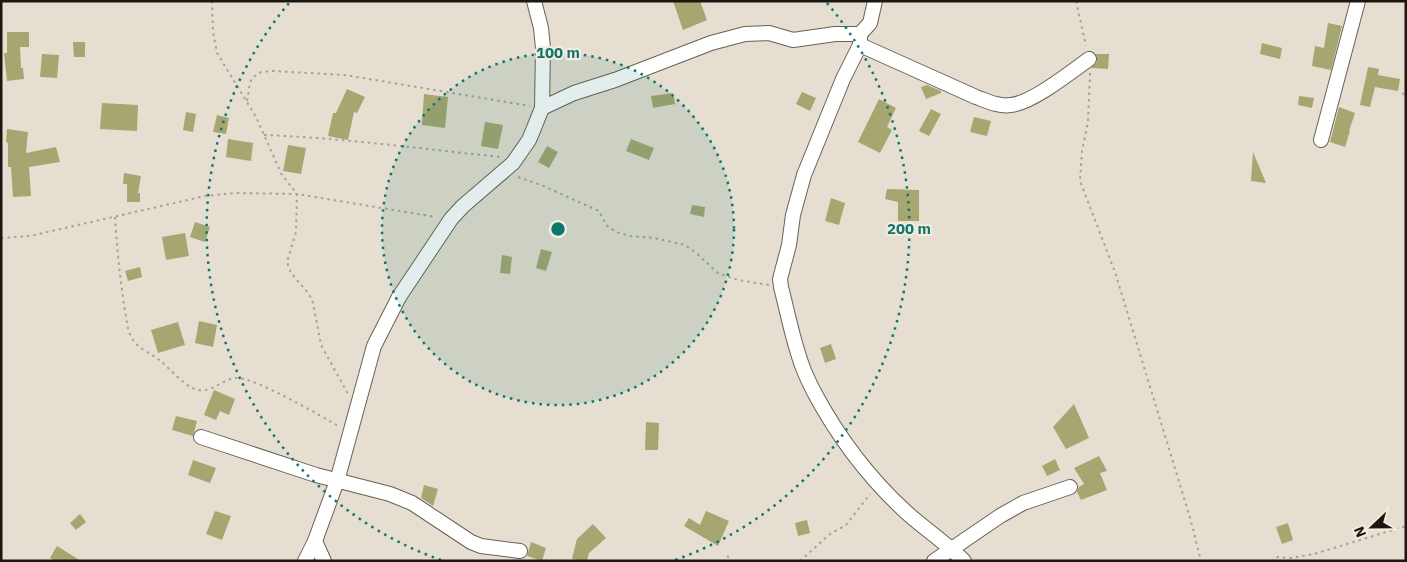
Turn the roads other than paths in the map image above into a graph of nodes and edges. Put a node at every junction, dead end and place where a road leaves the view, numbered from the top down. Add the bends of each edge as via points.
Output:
1 (534, 1) edge
2 (875, 1) edge
3 (1358, 1) edge
4 (860, 40) junction
5 (1088, 59) road end
6 (542, 108) junction
7 (1321, 140) dead end
8 (200, 437) dead end
9 (337, 481) junction
10 (1070, 487) dead end
11 (315, 541) junction
12 (951, 547) junction
13 (520, 551) dead end
14 (306, 561) edge
15 (324, 561) edge
16 (934, 561) edge
17 (964, 561) edge

1 - 6 street via 543,48
2 - 4 street via 870,23
3 - 7 street
4 - 5 street via 994,104 1011,105 1048,88
4 - 6 street via 835,34 793,40 768,34 745,34 711,43 574,93
4 - 12 street via 804,175 780,279 781,287 803,370 841,437 878,484 907,513
6 - 9 street via 529,140 518,156 451,219 414,272 385,323 374,346
8 - 9 street
9 - 11 street
9 - 13 street via 412,503 481,546
10 - 12 street via 1023,503
11 - 14 street
11 - 15 street
12 - 16 street
12 - 17 street

